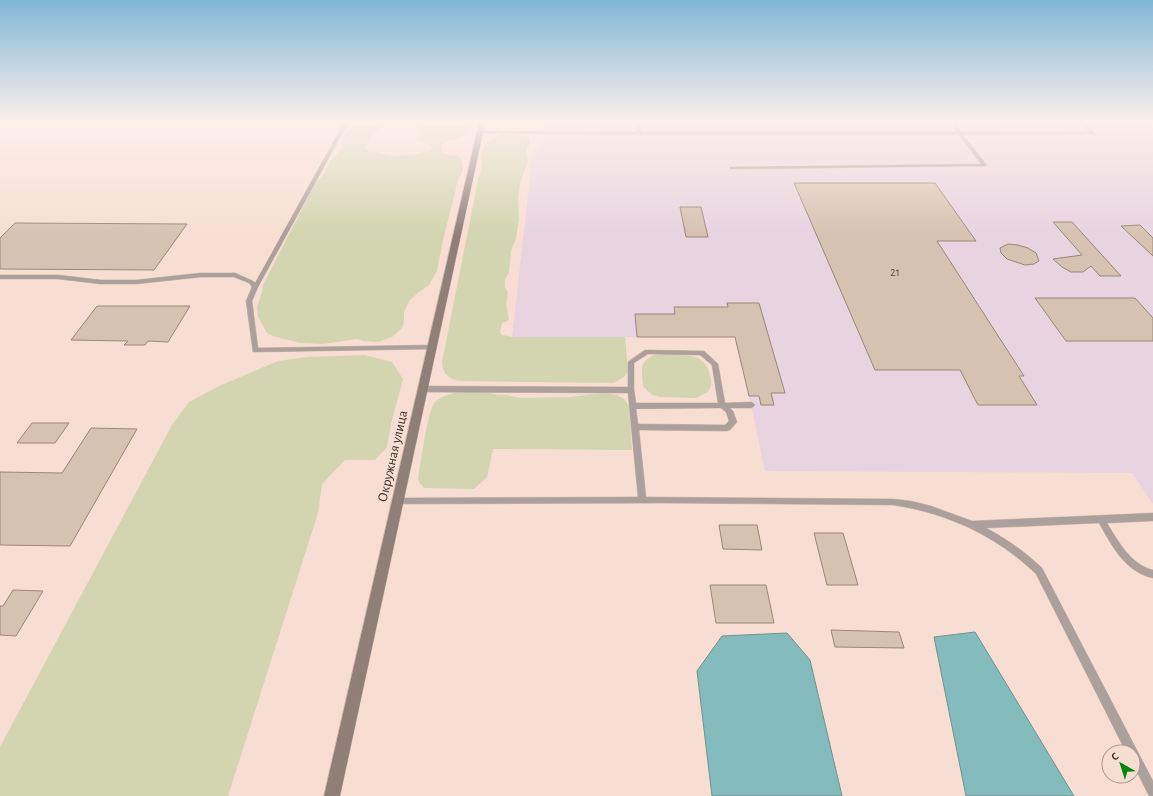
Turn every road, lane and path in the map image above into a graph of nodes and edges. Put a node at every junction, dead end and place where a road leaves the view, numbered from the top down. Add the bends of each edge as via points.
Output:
1 (325, 160) edge
2 (474, 160) edge
3 (982, 160) edge
4 (732, 168) dead end
5 (0, 277) edge
6 (255, 287) junction
7 (432, 347) junction
8 (423, 388) junction
9 (631, 390) junction
10 (751, 404) dead end
11 (722, 405) junction
12 (633, 406) junction
13 (635, 427) junction
14 (642, 500) junction
15 (398, 501) junction
16 (1153, 517) edge
17 (1101, 519) junction
18 (972, 525) junction
19 (1153, 574) edge
20 (1128, 744) edge
21 (1141, 769) edge
22 (1153, 792) edge
23 (332, 796) edge

1 - 6 lane
2 - 7 main road, Окружная улица
3 - 4 lane via 986,165
5 - 6 lane via 58,277 102,282 136,282 201,275 235,275 251,282
6 - 7 lane via 249,301 255,350
7 - 8 main road, Окружная улица
8 - 9 lane
8 - 15 main road, Окружная улица
9 - 11 lane via 631,362 647,352 702,353 714,364
9 - 12 lane
10 - 11 lane
11 - 12 lane
11 - 13 lane via 729,411 733,422 727,428
12 - 13 lane
13 - 14 lane
14 - 15 lane
14 - 18 lane via 911,504 935,510
15 - 23 main road, Окружная улица
16 - 17 lane
17 - 18 lane
17 - 19 lane via 1121,553 1146,574
18 - 20 lane via 1013,550 1039,571
21 - 22 lane

